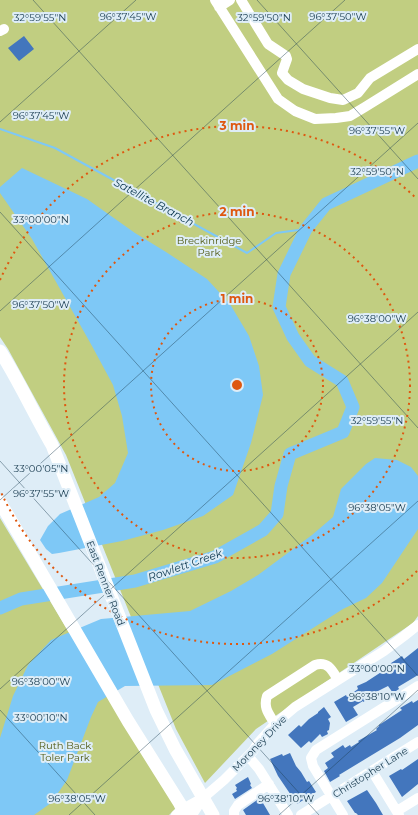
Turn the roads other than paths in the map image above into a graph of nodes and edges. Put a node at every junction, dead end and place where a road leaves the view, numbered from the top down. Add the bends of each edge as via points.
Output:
1 (230, 0) edge
2 (241, 0) edge
3 (217, 3) edge
4 (418, 49) edge
5 (282, 73) junction
6 (418, 74) edge
7 (267, 83) junction
8 (358, 93) junction
9 (365, 107) junction
10 (0, 351) edge
11 (0, 502) edge
12 (418, 625) edge
13 (338, 680) junction
14 (418, 686) edge
15 (275, 724) junction
16 (418, 742) edge
17 (248, 756) junction
18 (372, 771) junction
19 (268, 784) junction
20 (332, 796) junction
21 (203, 798) junction
22 (418, 798) edge
23 (185, 813) edge
24 (398, 813) edge
25 (213, 815) edge
26 (234, 815) edge
27 (288, 815) edge
28 (302, 815) edge
29 (343, 815) edge

1 - 3 street
2 - 5 street via 268,44 286,56
3 - 7 street
4 - 8 street via 370,78
5 - 7 street
5 - 8 street via 303,90 330,98 342,100
6 - 9 street
7 - 9 street via 278,99 295,111 315,119 350,116
8 - 9 street
10 - 21 main road, East Renner Road via 52,445 156,710
11 - 23 main road
12 - 13 street, Moroney Drive
13 - 15 street, Moroney Drive via 295,707
13 - 15 street via 329,667 319,664 267,696 265,707
14 - 20 street via 316,750 311,758 313,766
15 - 17 street, Moroney Drive
16 - 18 street, Christopher Lane
17 - 19 street
17 - 21 street, Moroney Drive
18 - 20 street, Christopher Lane
18 - 24 street
19 - 26 street via 238,805
19 - 27 street
20 - 28 street, Christopher Lane
20 - 29 street
21 - 23 street, Moroney Drive
21 - 25 main road, East Renner Road
22 - 24 street

